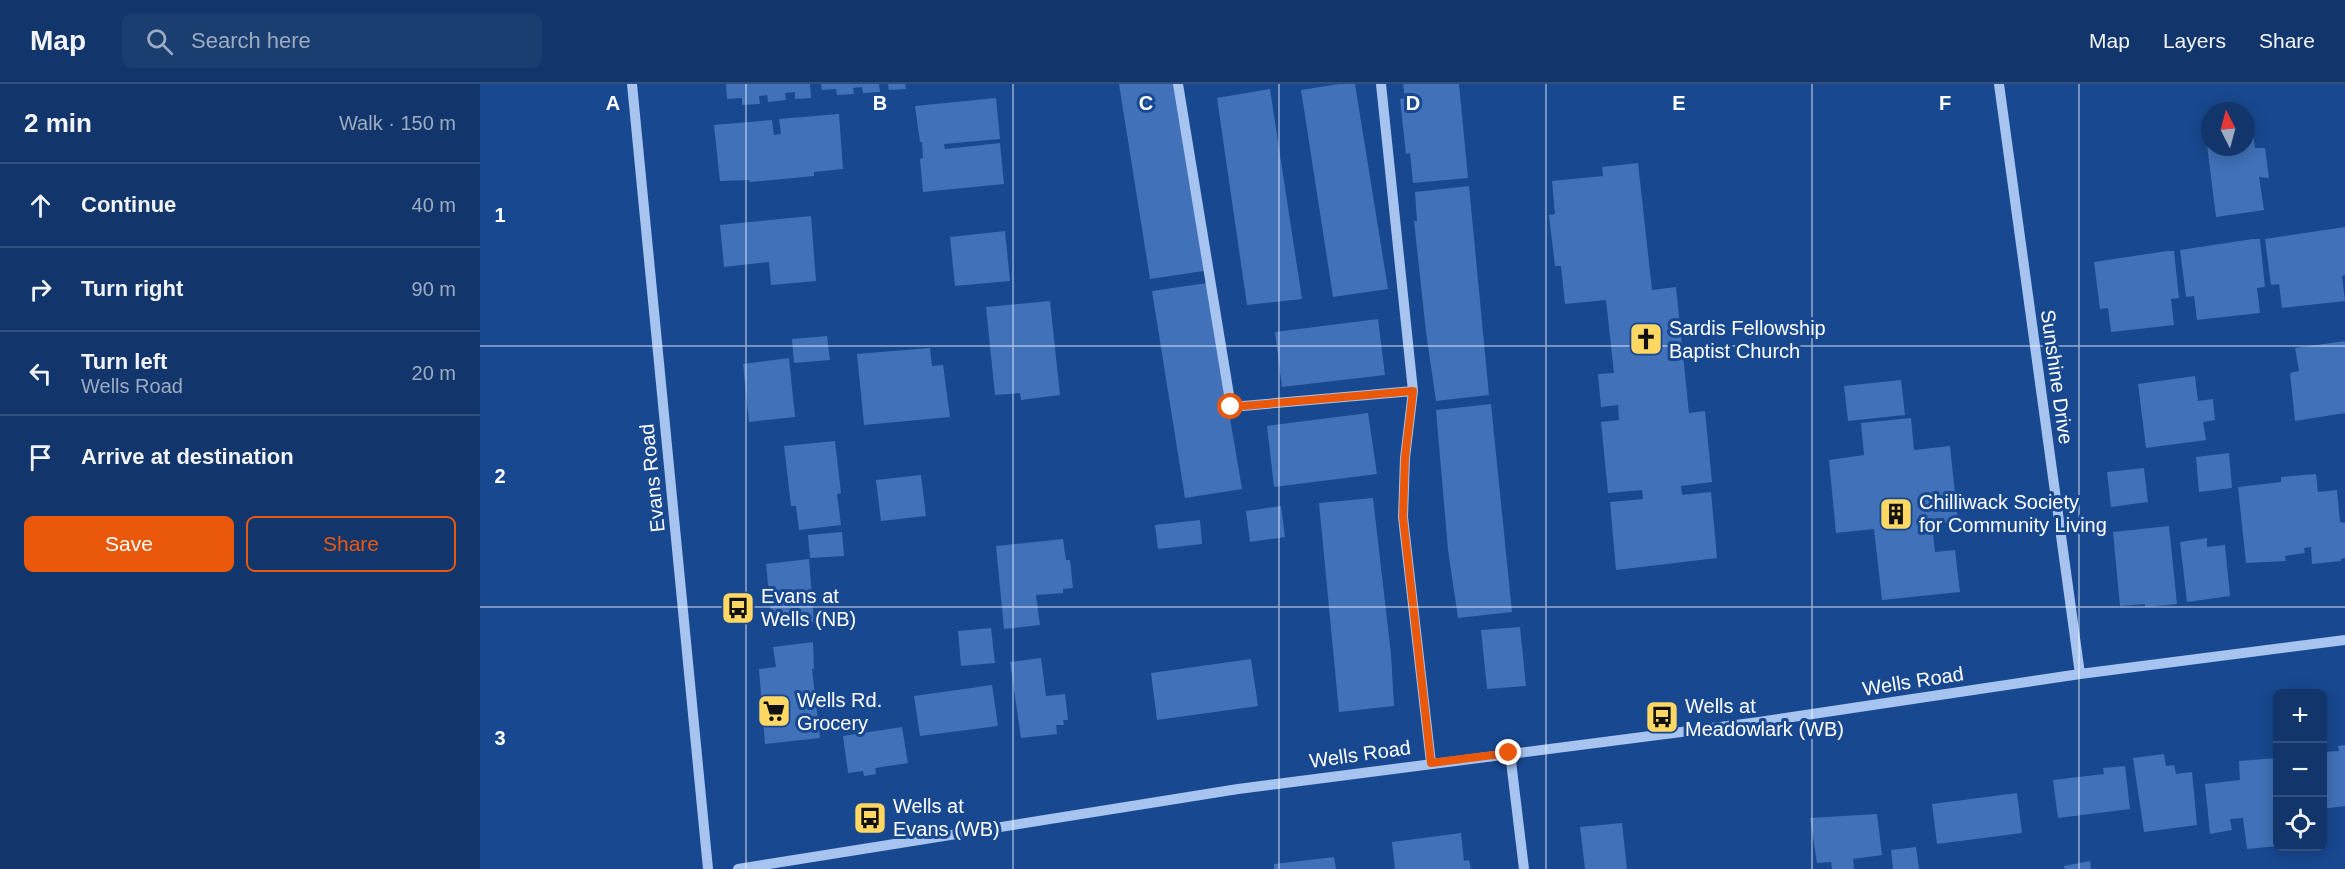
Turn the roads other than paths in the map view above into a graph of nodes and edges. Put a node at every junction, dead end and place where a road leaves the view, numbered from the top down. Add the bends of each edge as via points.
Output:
1 (632, 84) edge
2 (1178, 84) edge
3 (1382, 84) edge
4 (1999, 84) edge
5 (1413, 391) junction
6 (2345, 640) edge
7 (2080, 674) junction
8 (1509, 753) junction
9 (1431, 763) junction
10 (708, 869) edge
11 (738, 869) edge
12 (1524, 869) edge

1 - 10 street, Evans Road
2 - 5 street via 1231,407
3 - 5 street
4 - 7 street, Sunshine Drive
5 - 9 street via 1403,517
6 - 7 street, Wells Road
7 - 8 street, Wells Road via 1759,722
8 - 9 street, Wells Road
8 - 12 street
9 - 11 street, Wells Road via 1238,789

